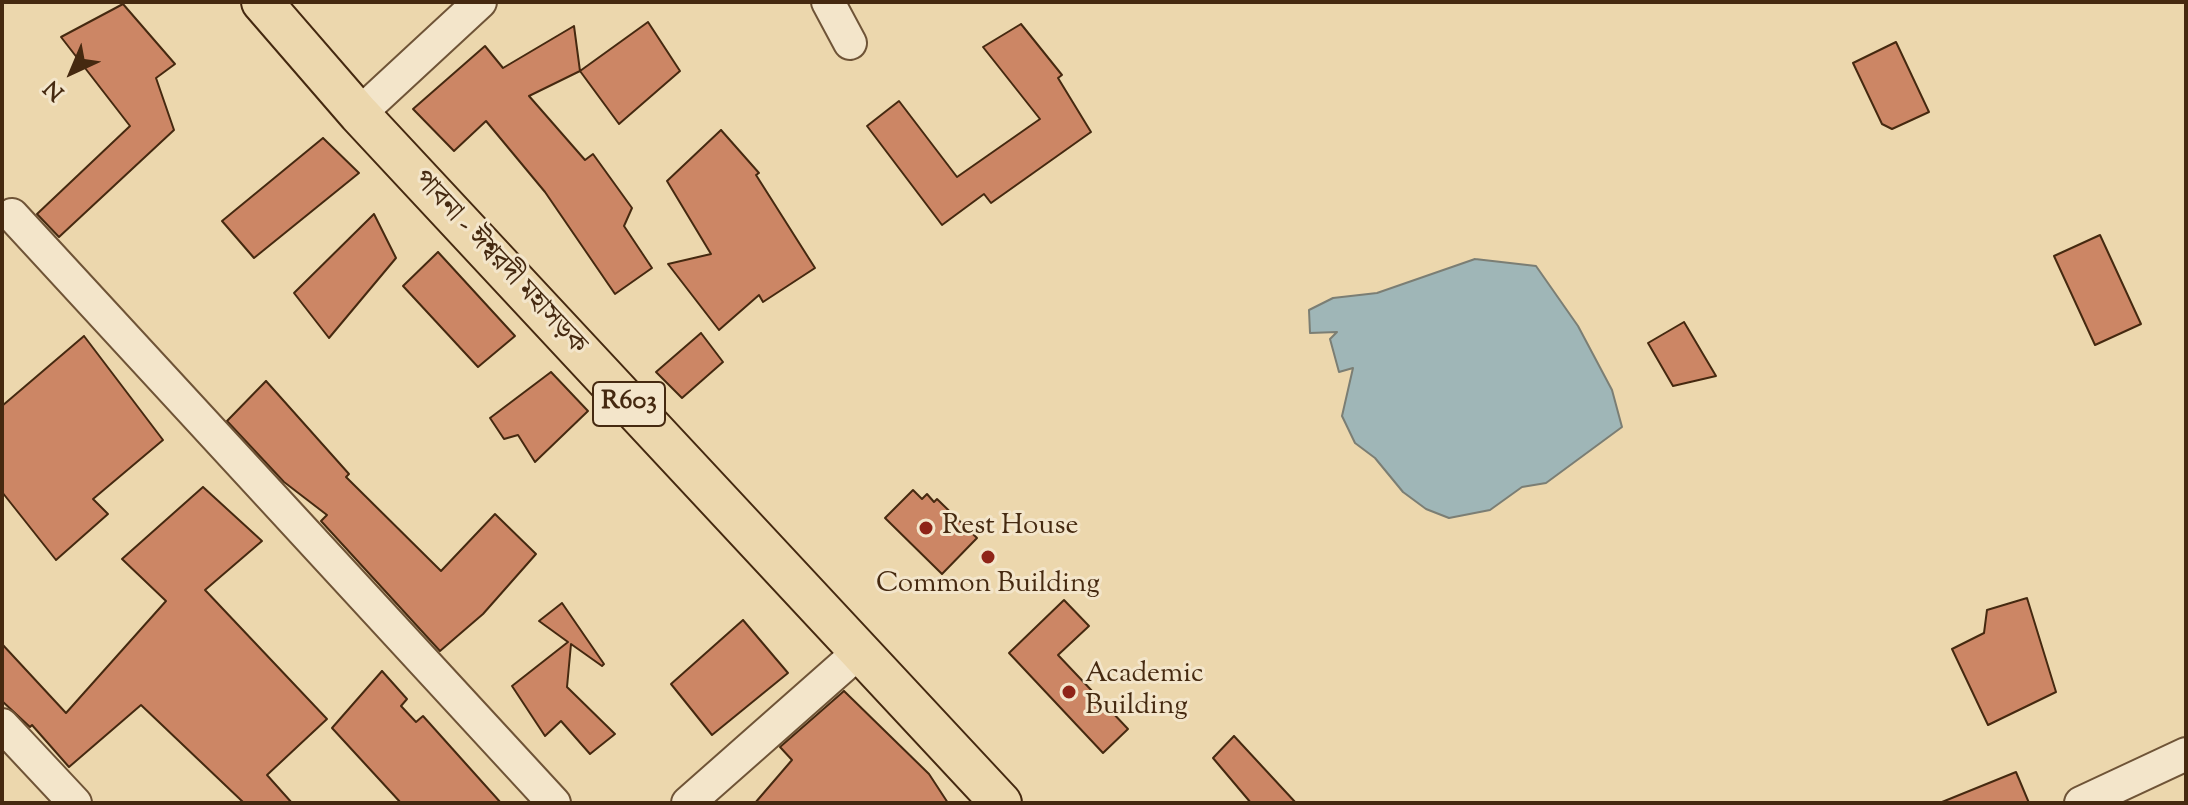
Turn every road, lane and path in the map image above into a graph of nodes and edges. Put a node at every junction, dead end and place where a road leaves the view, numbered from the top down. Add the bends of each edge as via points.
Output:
1 (262, 2) edge
2 (480, 2) edge
3 (828, 2) edge
4 (850, 43) dead end
5 (359, 114) junction
6 (12, 215) dead end
7 (859, 652) junction
8 (2, 725) edge
9 (2186, 754) edge
10 (75, 803) edge
11 (554, 803) edge
12 (688, 803) edge
13 (1001, 803) edge
14 (2081, 803) edge

1 - 5 main road, পাবনা - ঈশ্বরদী মহাসড়ক / R603
2 - 5 street
3 - 4 street
5 - 7 main road, পাবনা - ঈশ্বরদী মহাসড়ক / R603
6 - 11 street
7 - 12 street
7 - 13 main road, পাবনা - ঈশ্বরদী মহাসড়ক / R603
8 - 10 street
9 - 14 street

